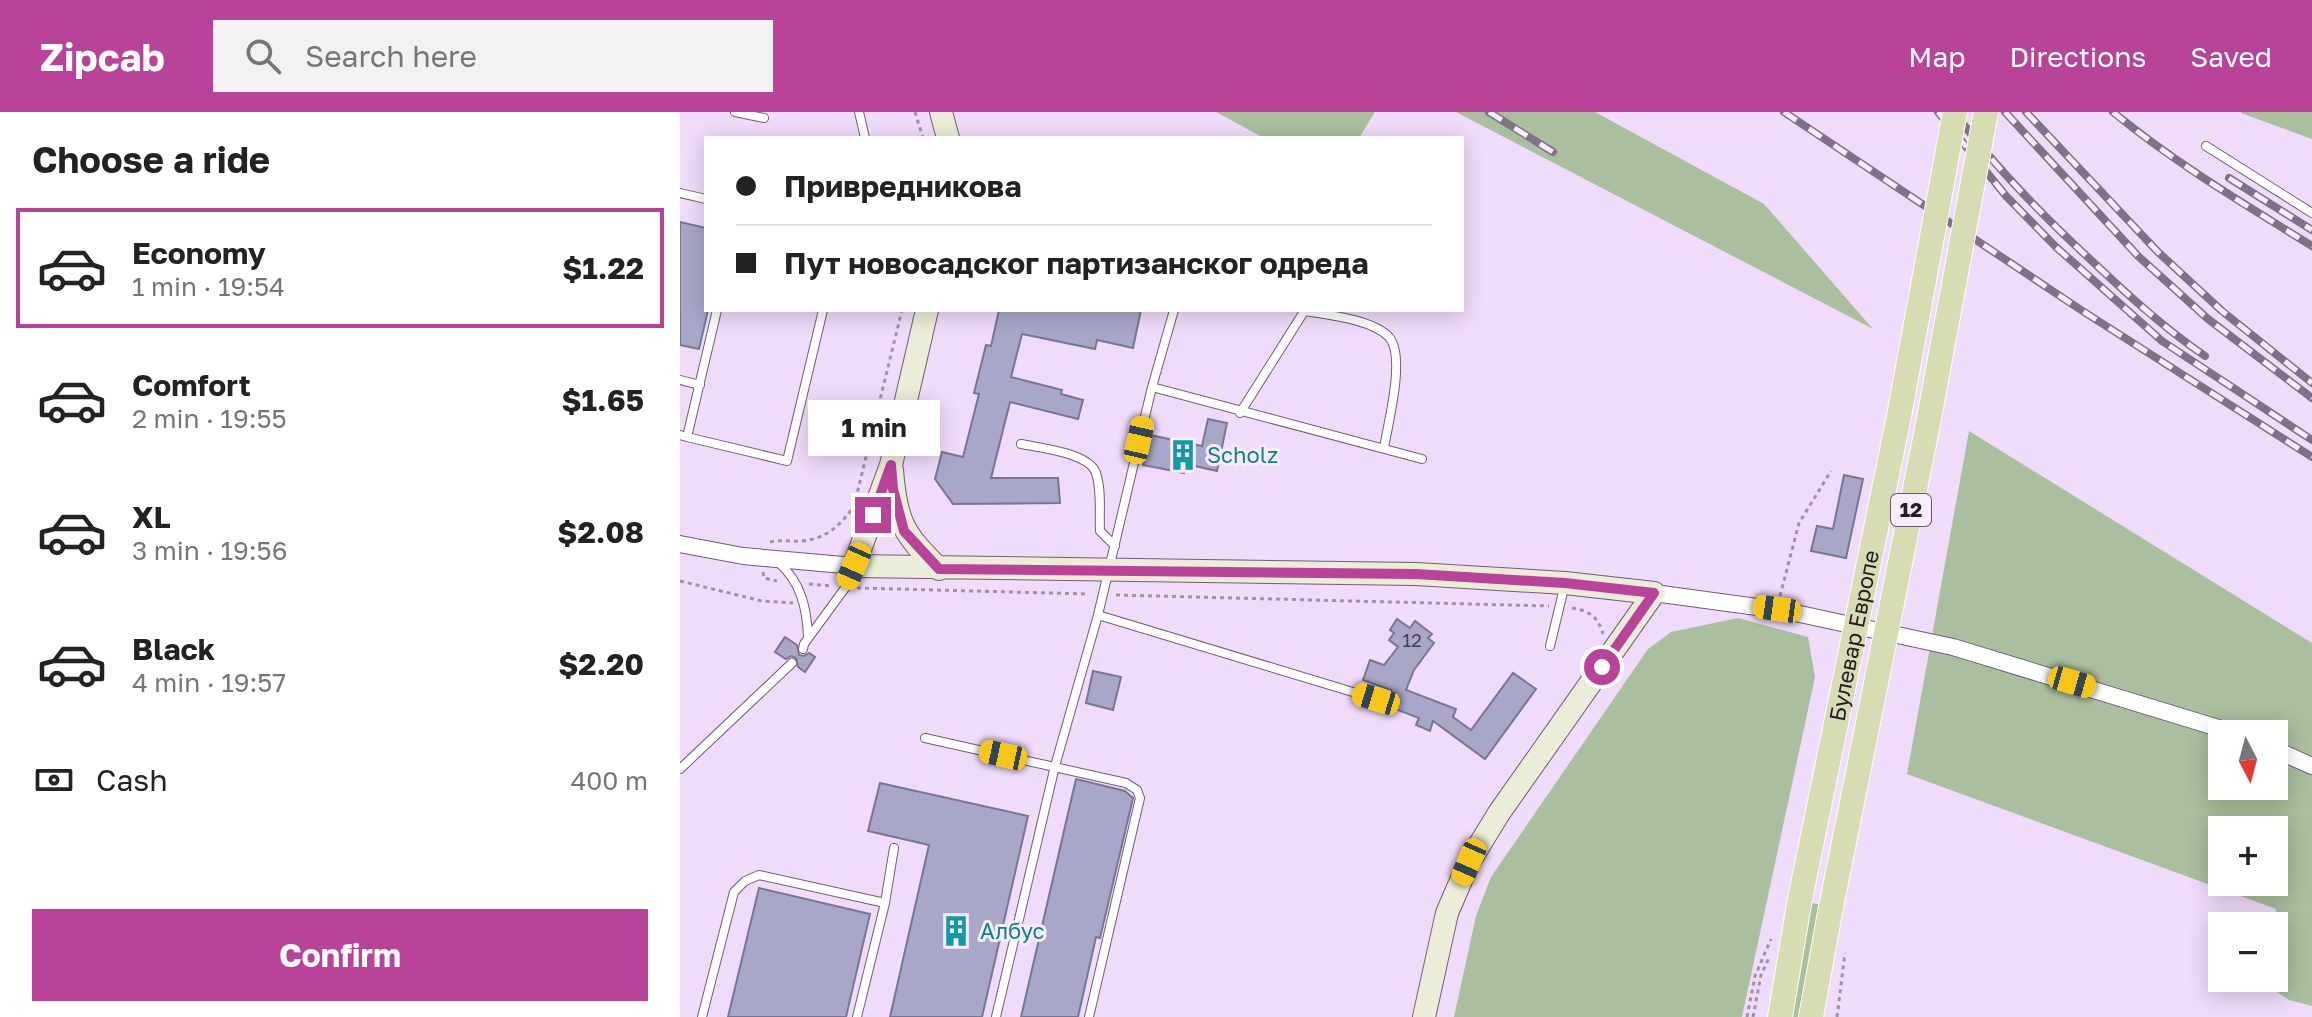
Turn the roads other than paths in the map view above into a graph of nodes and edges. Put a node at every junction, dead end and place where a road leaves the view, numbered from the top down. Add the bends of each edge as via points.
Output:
1 (735, 112) edge
2 (859, 112) edge
3 (941, 112) edge
4 (1955, 112) edge
5 (1986, 112) edge
6 (764, 118) dead end
7 (865, 136) edge
8 (947, 136) edge
9 (2206, 146) dead end
10 (680, 193) edge
11 (704, 199) edge
12 (2312, 213) edge
13 (717, 312) edge
14 (823, 312) edge
15 (927, 312) edge
16 (1173, 312) edge
17 (1304, 312) edge
18 (1315, 312) edge
19 (680, 380) edge
20 (700, 385) junction
21 (1152, 387) junction
22 (1240, 413) junction
23 (684, 436) edge
24 (1021, 444) dead end
25 (1384, 448) junction
26 (1422, 459) dead end
27 (891, 465) junction
28 (680, 544) edge
29 (1115, 546) junction
30 (771, 559) junction
31 (854, 566) junction
32 (939, 569) junction
33 (1109, 570) junction
34 (1565, 583) junction
35 (1654, 593) junction
36 (1098, 615) junction
37 (808, 639) junction
38 (1550, 646) dead end
39 (803, 649) dead end
40 (792, 663) dead end
41 (1376, 699) dead end
42 (2208, 724) edge
43 (925, 738) dead end
44 (2288, 755) edge
45 (1055, 766) junction
46 (2312, 766) edge
47 (680, 769) edge
48 (894, 848) dead end
49 (885, 903) junction
50 (702, 1017) edge
51 (857, 1017) edge
52 (996, 1017) edge
53 (1089, 1017) edge
54 (1424, 1017) edge
55 (1780, 1017) edge
56 (1811, 1017) edge

1 - 6 lane
2 - 7 lane
3 - 8 street
4 - 55 main road, Булевар Европе / 12, bridge
5 - 56 main road, Булевар Европе / 12, bridge
9 - 12 lane
10 - 11 lane
13 - 20 lane
14 - 23 lane via 787,461
15 - 27 street
16 - 21 lane
17 - 22 lane
18 - 25 lane via 1363,322 1389,337 1398,358
19 - 20 lane
20 - 23 lane
21 - 22 lane
21 - 29 lane
22 - 25 lane
24 - 29 lane via 1089,462 1096,471 1100,531
25 - 26 lane
27 - 31 street
27 - 32 street via 904,531
28 - 30 street
29 - 33 lane
30 - 31 street
30 - 37 lane via 797,583
31 - 32 street
31 - 37 lane via 845,588
32 - 33 street
33 - 34 street via 1416,574
33 - 36 lane
34 - 35 street
34 - 38 lane
35 - 42 street via 1777,609 1953,647
35 - 54 street via 1469,862 1447,913
36 - 41 lane
36 - 45 lane
37 - 39 lane
40 - 47 lane
43 - 45 lane
44 - 46 street
45 - 52 lane
45 - 53 lane via 1126,783 1140,798
48 - 49 lane
49 - 50 lane via 759,875 745,881 734,892
49 - 51 lane

